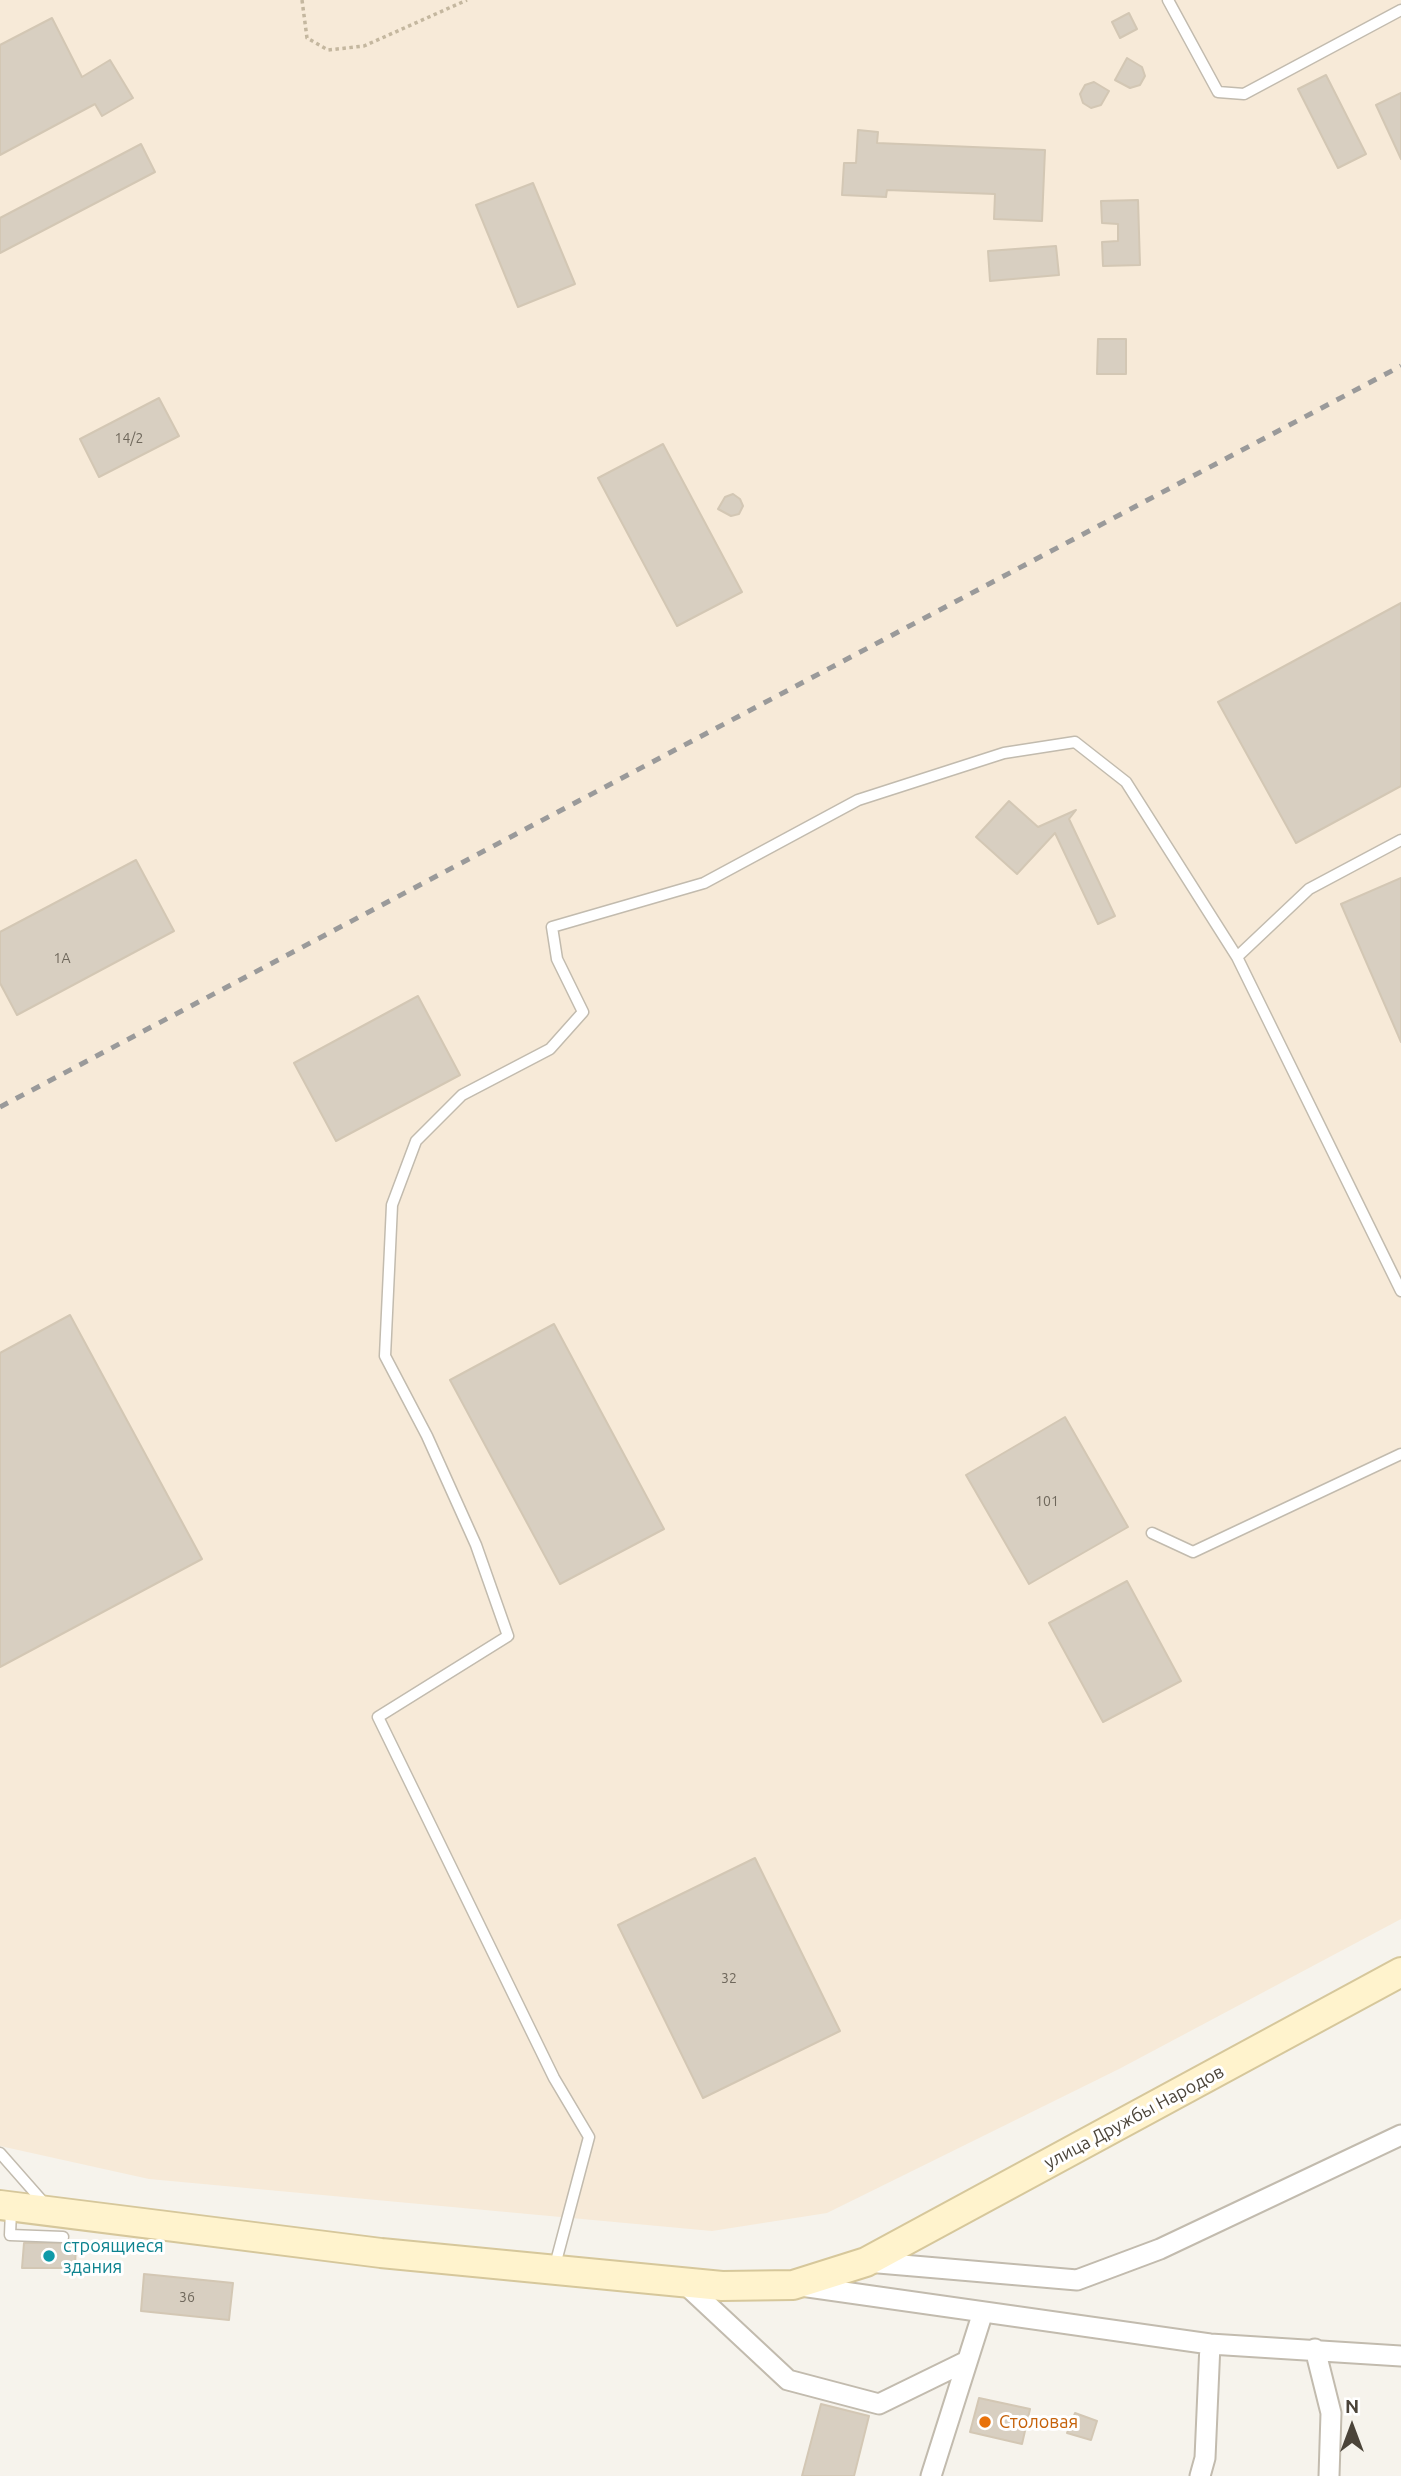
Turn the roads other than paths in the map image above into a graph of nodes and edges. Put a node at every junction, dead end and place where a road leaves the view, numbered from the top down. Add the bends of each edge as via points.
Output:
1 (1168, 0) edge
2 (1401, 10) edge
3 (1401, 840) edge
4 (1237, 957) junction
5 (1401, 1291) edge
6 (1401, 1454) edge
7 (1152, 1533) dead end
8 (1401, 1972) edge
9 (1401, 2135) edge
10 (0, 2153) edge
11 (6, 2206) edge
12 (57, 2224) junction
13 (866, 2262) junction
14 (553, 2271) junction
15 (683, 2282) junction
16 (793, 2284) junction
17 (983, 2312) junction
18 (1210, 2344) junction
19 (1315, 2349) junction
20 (1401, 2356) edge
21 (967, 2361) junction
22 (931, 2476) edge
23 (1200, 2476) edge
24 (1329, 2476) edge

1 - 2 lane via 1218,92 1244,94
3 - 4 lane via 1310,889
4 - 5 lane
4 - 14 lane via 1126,782 1075,742 1004,753 858,800 704,883 552,928 557,960 583,1012 550,1049 462,1094 415,1141 392,1205 385,1356 477,1545 508,1636 378,1717 554,2078 589,2137
6 - 7 lane via 1193,1552
8 - 13 street, улица Дружбы Народов
9 - 13 street, улица Дружбы Народов via 1160,2249 1077,2280
10 - 12 lane
11 - 12 street, улица Дружбы Народов
12 - 14 street, улица Дружбы Народов
13 - 16 street, улица Дружбы Народов
14 - 15 street, улица Дружбы Народов
15 - 16 street, улица Дружбы Народов
15 - 21 street via 788,2381 879,2404
16 - 17 street
17 - 18 street
17 - 21 street
18 - 19 street
18 - 23 street via 1205,2458
19 - 20 street
19 - 24 street via 1331,2413
21 - 22 street

